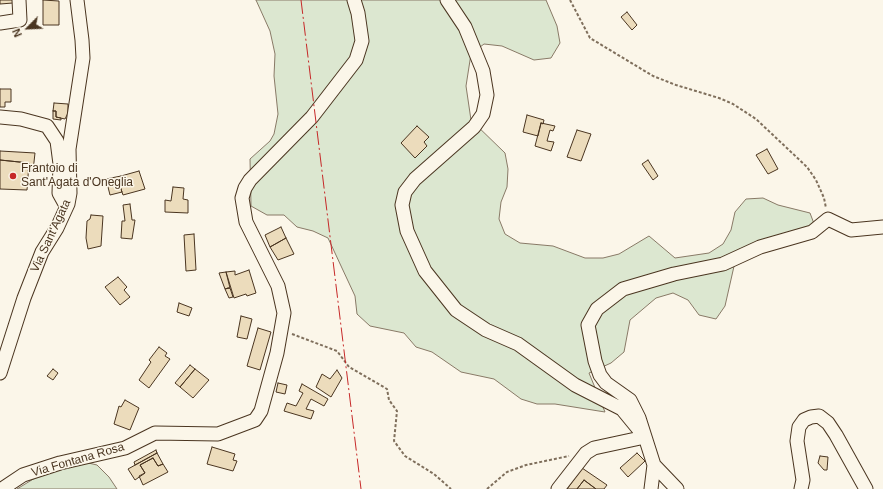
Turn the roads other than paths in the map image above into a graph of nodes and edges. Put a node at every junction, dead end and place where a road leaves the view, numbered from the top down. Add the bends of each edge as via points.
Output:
1 (19, 0) edge
2 (76, 0) edge
3 (354, 0) edge
4 (447, 0) edge
5 (0, 23) edge
6 (0, 117) edge
7 (68, 204) junction
8 (883, 227) edge
9 (0, 373) edge
10 (645, 437) junction
11 (654, 465) junction
12 (2, 489) edge
13 (558, 489) edge
14 (651, 489) edge
15 (677, 489) edge
16 (802, 489) edge
17 (866, 489) edge

1 - 5 street via 20,20
2 - 7 street, Via Sant'Agata via 83,58 69,148
3 - 12 street, Via Fontana Rosa via 362,41 356,60 312,117 244,188 242,198 246,222 278,286 284,313 277,353 261,410 255,420 218,434 155,433 125,448 60,463 23,476
4 - 10 street via 465,27 483,71 487,95 483,114 474,127 415,179 406,192 402,205 407,231 425,271 456,310 486,330 518,344 575,385 622,408
6 - 7 street via 47,126 57,141 60,164 59,193
7 - 9 street, Via Sant'Agata via 58,228 42,252
8 - 10 street via 851,230 828,220 812,232 760,247 722,264 674,274 623,289 597,309 588,325 600,375 606,383 630,400 640,418
10 - 11 street
10 - 13 street via 594,448 586,453
11 - 14 street
11 - 15 street
16 - 17 street via 797,441 799,427 804,420 819,416 828,423 836,435

